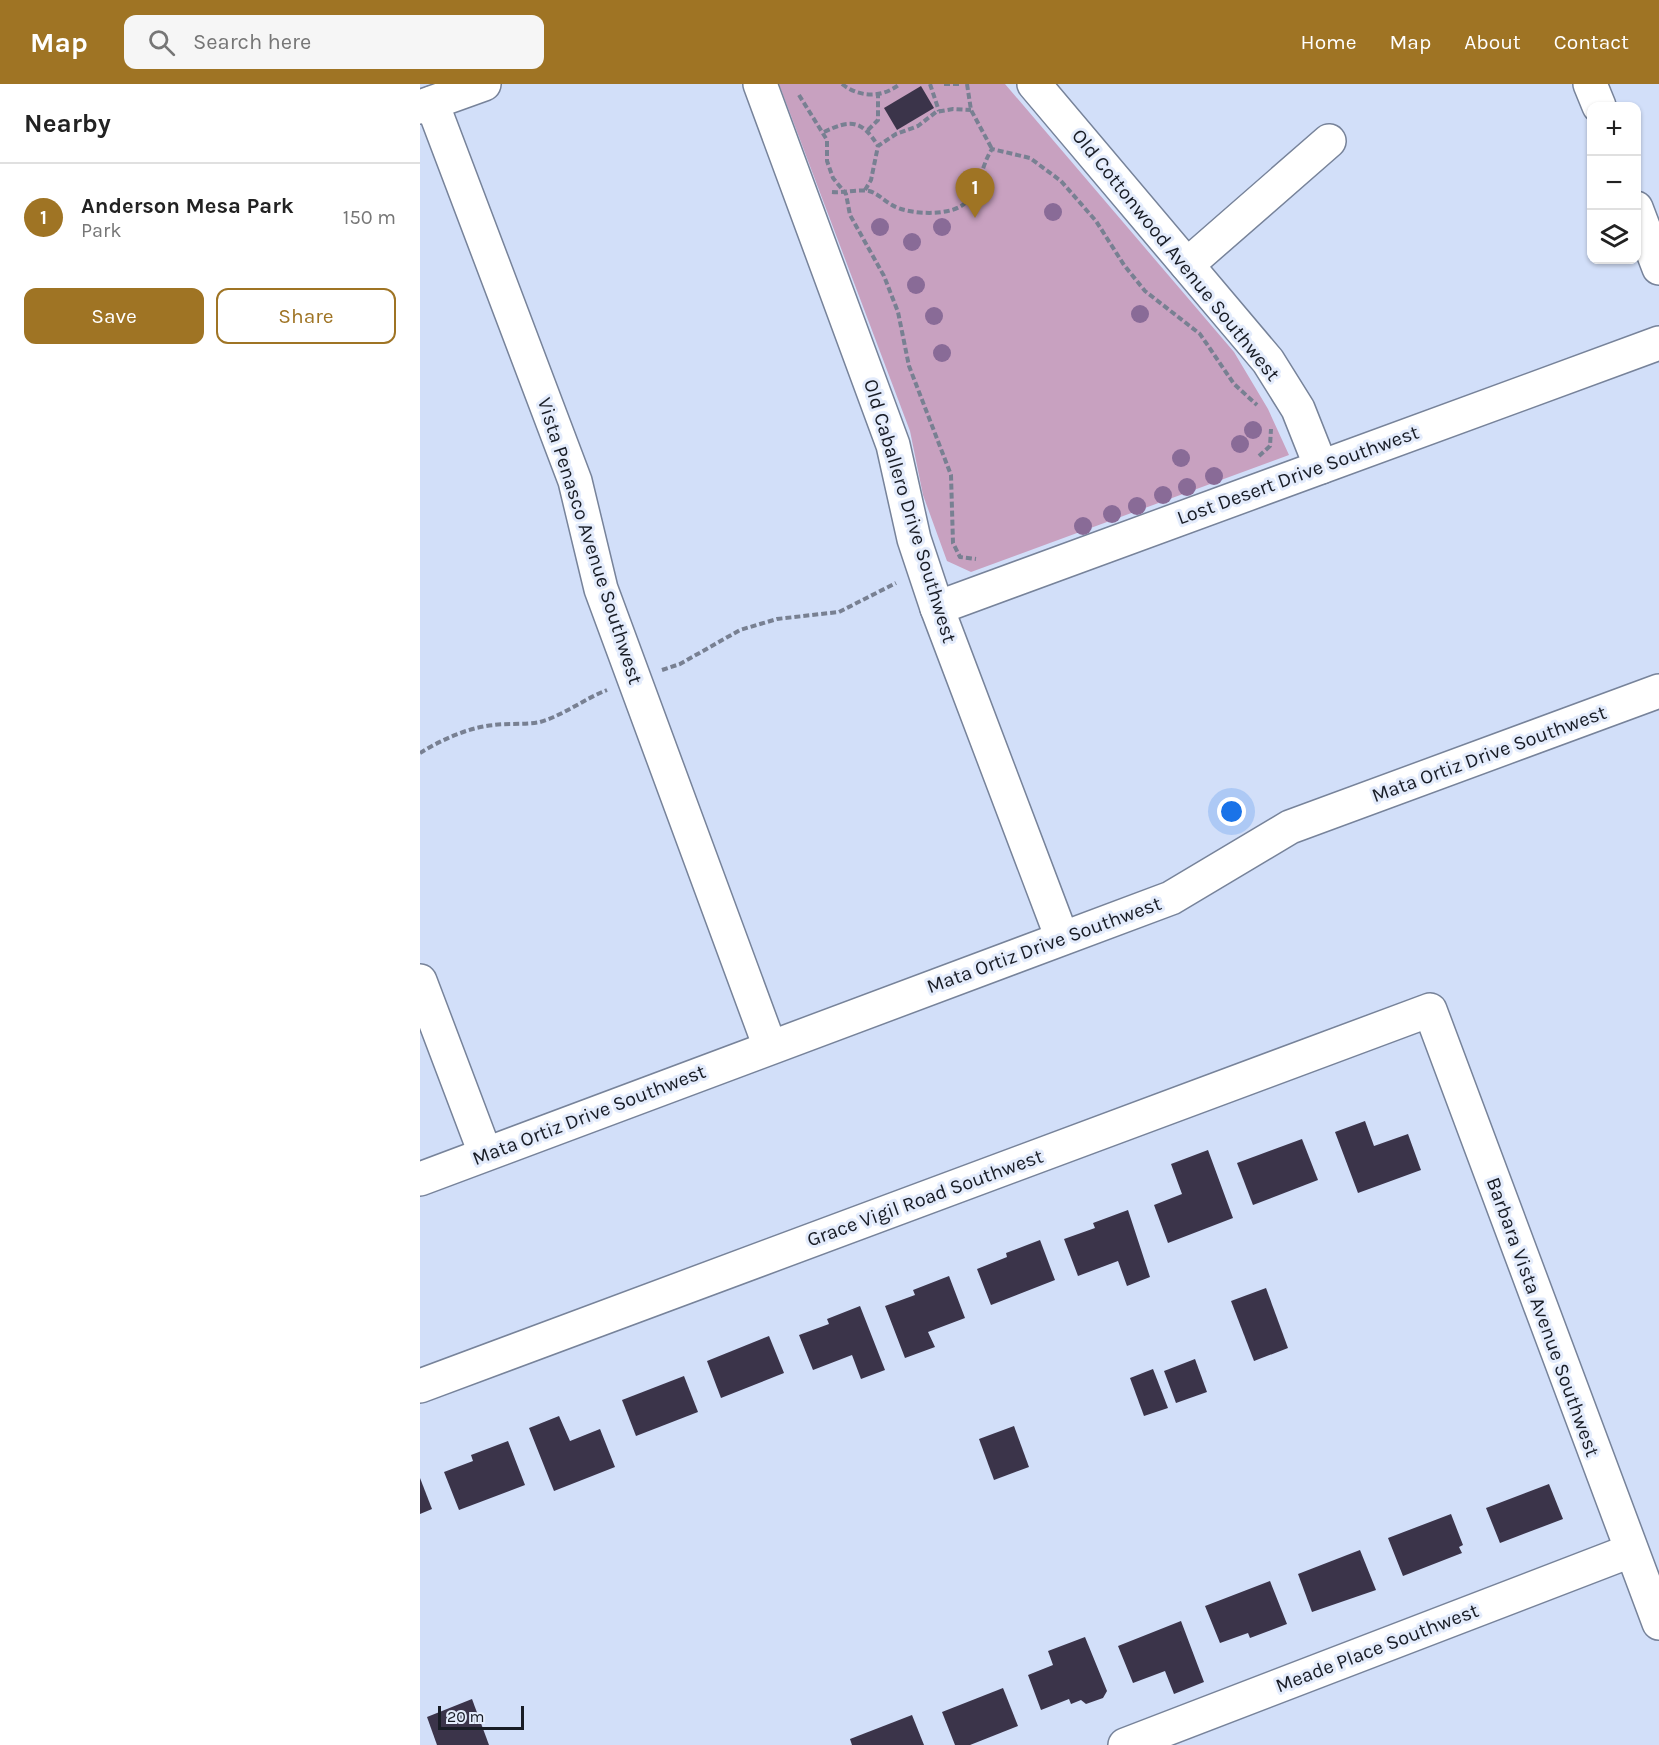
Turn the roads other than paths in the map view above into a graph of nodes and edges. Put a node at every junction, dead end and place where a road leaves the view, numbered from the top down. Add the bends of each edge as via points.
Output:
1 (484, 84) edge
2 (760, 84) edge
3 (1034, 84) edge
4 (1590, 84) edge
5 (1597, 102) edge
6 (426, 105) edge
7 (1329, 141) dead end
8 (1637, 210) edge
9 (1187, 265) junction
10 (1659, 268) edge
11 (1659, 343) edge
12 (1321, 467) junction
13 (937, 608) junction
14 (1659, 691) edge
15 (1062, 938) junction
16 (420, 981) edge
17 (1430, 1010) joint
18 (770, 1047) junction
19 (485, 1153) junction
20 (420, 1179) edge
21 (420, 1386) edge
22 (1630, 1551) junction
23 (1659, 1623) edge
24 (1125, 1745) edge

1 - 6 street
2 - 13 street, Old Caballero Drive Southwest via 893,445 914,539
3 - 9 street, Old Cottonwood Avenue Southwest
4 - 5 street
6 - 18 street, Vista Penasco Avenue Southwest via 575,481 601,589
7 - 9 street
8 - 10 street
9 - 12 street, Old Cottonwood Avenue Southwest via 1268,361 1298,409
11 - 12 street, Lost Desert Drive Southwest
12 - 13 street, Lost Desert Drive Southwest
13 - 15 street, Old Caballero Drive Southwest
14 - 15 street, Mata Ortiz Drive Southwest via 1290,827 1171,898
15 - 18 street, Mata Ortiz Drive Southwest
16 - 19 street
17 - 21 street, Grace Vigil Road Southwest
17 - 22 street, Barbara Vista Avenue Southwest
18 - 19 street, Mata Ortiz Drive Southwest
19 - 20 street, Mata Ortiz Drive Southwest
22 - 23 street, Barbara Vista Avenue Southwest
22 - 24 street, Meade Place Southwest

